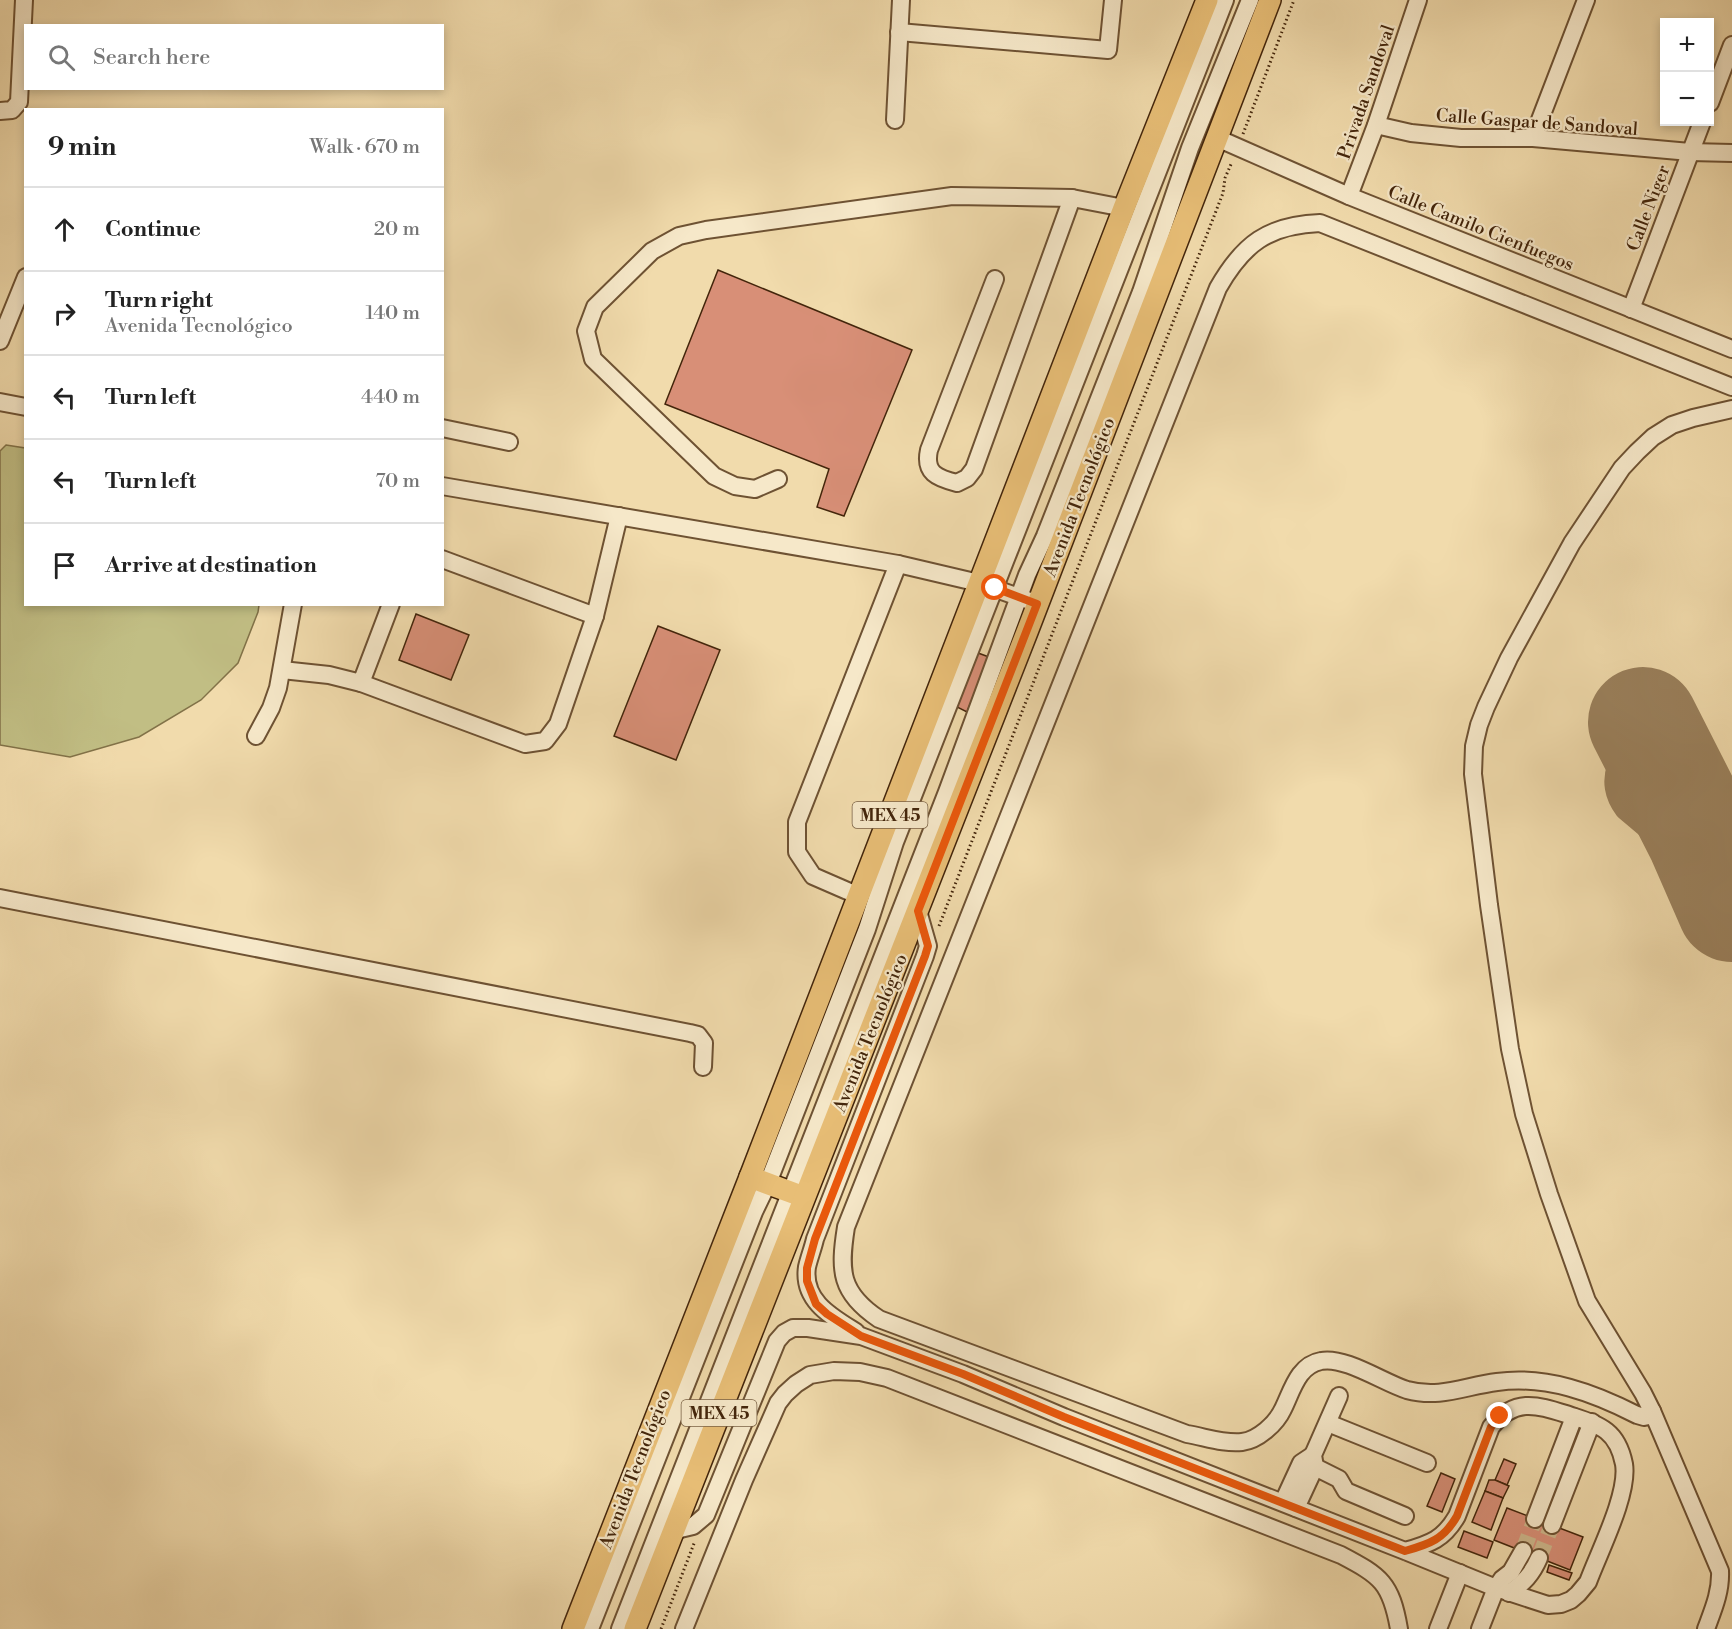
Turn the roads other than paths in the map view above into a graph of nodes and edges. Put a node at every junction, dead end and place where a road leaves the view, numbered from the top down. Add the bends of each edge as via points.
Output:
1 (24, 0) edge
2 (901, 0) edge
3 (1113, 0) edge
4 (1207, 0) edge
5 (1225, 0) edge
6 (1250, 0) edge
7 (1270, 0) edge
8 (1418, 0) edge
9 (1586, 0) edge
10 (899, 32) junction
11 (1732, 45) edge
12 (1714, 92) edge
13 (0, 111) edge
14 (895, 120) dead end
15 (1376, 125) junction
16 (1700, 126) edge
17 (1217, 138) junction
18 (1533, 138) junction
19 (1690, 152) junction
20 (1732, 153) edge
21 (1349, 196) junction
22 (1072, 198) junction
23 (1124, 208) junction
24 (995, 279) dead end
25 (24, 282) edge
26 (1630, 309) junction
27 (0, 341) edge
28 (1732, 349) edge
29 (1732, 387) edge
30 (0, 402) edge
31 (24, 407) edge
32 (1732, 409) edge
33 (444, 428) edge
34 (508, 442) dead end
35 (778, 479) dead end
36 (444, 486) edge
37 (619, 516) junction
38 (444, 560) edge
39 (898, 564) junction
40 (987, 586) junction
41 (1028, 601) junction
42 (293, 606) edge
43 (390, 606) edge
44 (595, 616) junction
45 (282, 670) junction
46 (362, 683) junction
47 (256, 736) dead end
48 (859, 896) junction
49 (0, 898) edge
50 (918, 911) junction
51 (703, 1067) dead end
52 (759, 1180) junction
53 (798, 1194) junction
54 (861, 1336) junction
55 (1339, 1396) dead end
56 (1652, 1412) junction
57 (1574, 1417) junction
58 (1592, 1422) junction
59 (1328, 1423) junction
60 (1314, 1461) junction
61 (1427, 1463) dead end
62 (1289, 1505) junction
63 (1404, 1516) dead end
64 (1535, 1519) tunnel mouth
65 (1552, 1525) tunnel mouth
66 (672, 1532) junction
67 (1405, 1551) junction
68 (1523, 1551) tunnel mouth
69 (1539, 1558) tunnel mouth
70 (1460, 1573) junction
71 (1503, 1590) junction
72 (573, 1629) edge
73 (590, 1629) edge
74 (620, 1629) edge
75 (635, 1629) edge
76 (684, 1629) edge
77 (1400, 1629) edge
78 (1438, 1629) edge
79 (1480, 1629) edge
80 (1706, 1629) edge

1 - 13 street via 20,102 12,110
2 - 10 street
3 - 10 street via 1108,50
4 - 23 main road, Avenida Tecnológico / MEX 45
5 - 40 street
6 - 41 street via 1190,148 1142,292 1049,525
7 - 17 main road, Avenida Tecnológico / MEX 45
8 - 15 street, Privada Sandoval
9 - 18 street
10 - 14 street
11 - 12 street
15 - 18 street, Calle Gaspar de Sandoval via 1461,138
15 - 21 street, Privada Sandoval
16 - 19 street, Calle Niger
17 - 21 street, Calle Camilo Cienfuegos
17 - 41 main road, Avenida Tecnológico / MEX 45
18 - 19 street, Calle Gaspar de Sandoval
19 - 20 street, Calle Gaspar de Sandoval
19 - 26 street, Calle Niger
21 - 26 street, Calle Camilo Cienfuegos
22 - 23 street
22 - 24 street via 974,469 957,483 930,470 927,460
22 - 35 street via 952,196 706,230 679,236 652,251 595,307 586,331 593,359 714,476 735,486 755,489
23 - 40 main road, Avenida Tecnológico / MEX 45
25 - 27 street
26 - 28 street, Calle Camilo Cienfuegos
29 - 56 street via 1320,224 1298,224 1271,232 1251,244 1230,266 1213,299 846,1227 842,1256 844,1278 852,1295 879,1319 1188,1434 1223,1442 1257,1437 1282,1411 1293,1385 1306,1368 1321,1361 1341,1362 1407,1389 1430,1394 1499,1382 1549,1382 1572,1387 1637,1415 1649,1416
30 - 31 street
32 - 56 street via 1672,425 1653,437 1622,468 1572,543 1509,658 1479,725 1473,759 1489,905 1510,1049 1524,1114 1587,1301
33 - 34 street
36 - 37 street
37 - 39 street
37 - 44 street
38 - 44 street
39 - 40 street
39 - 48 street via 797,822 797,852 813,876
40 - 41 street
40 - 48 main road, Avenida Tecnológico / MEX 45
40 - 52 street via 867,929
41 - 50 main road, Avenida Tecnológico / MEX 45
41 - 53 street via 946,792
42 - 45 street
43 - 46 street
44 - 46 street via 558,724 545,741 525,744
45 - 46 street
45 - 47 street via 271,708
48 - 52 main road, Avenida Tecnológico / MEX 45
49 - 51 street via 690,1033 698,1035 704,1043
50 - 53 main road, Avenida Tecnológico / MEX 45
50 - 54 street via 928,946 807,1268 807,1281 816,1304
52 - 53 main road
52 - 72 main road, Avenida Tecnológico / MEX 45
52 - 73 street via 754,1212
53 - 66 main road, Avenida Tecnológico / MEX 45
53 - 74 street
54 - 62 street
54 - 66 street via 808,1328 793,1328 784,1333 777,1341 706,1515 693,1526
55 - 59 street
56 - 80 street via 1720,1571 1718,1596
57 - 58 street
57 - 64 street
57 - 67 street via 1529,1405 1500,1416 1491,1427 1450,1528 1433,1542
58 - 65 street
58 - 71 street via 1611,1435 1619,1449 1625,1477 1623,1494 1588,1582 1571,1600 1561,1604 1548,1605
59 - 60 street
59 - 61 street
60 - 62 street
60 - 63 street via 1339,1479 1346,1491
62 - 67 street
66 - 75 main road, Avenida Tecnológico / MEX 45
67 - 70 street
68 - 71 street via 1502,1579
69 - 71 street via 1522,1584
70 - 71 street
70 - 78 street
71 - 79 street
76 - 77 street via 778,1403 796,1384 810,1376 834,1371 887,1378 1341,1555 1370,1570 1385,1586

